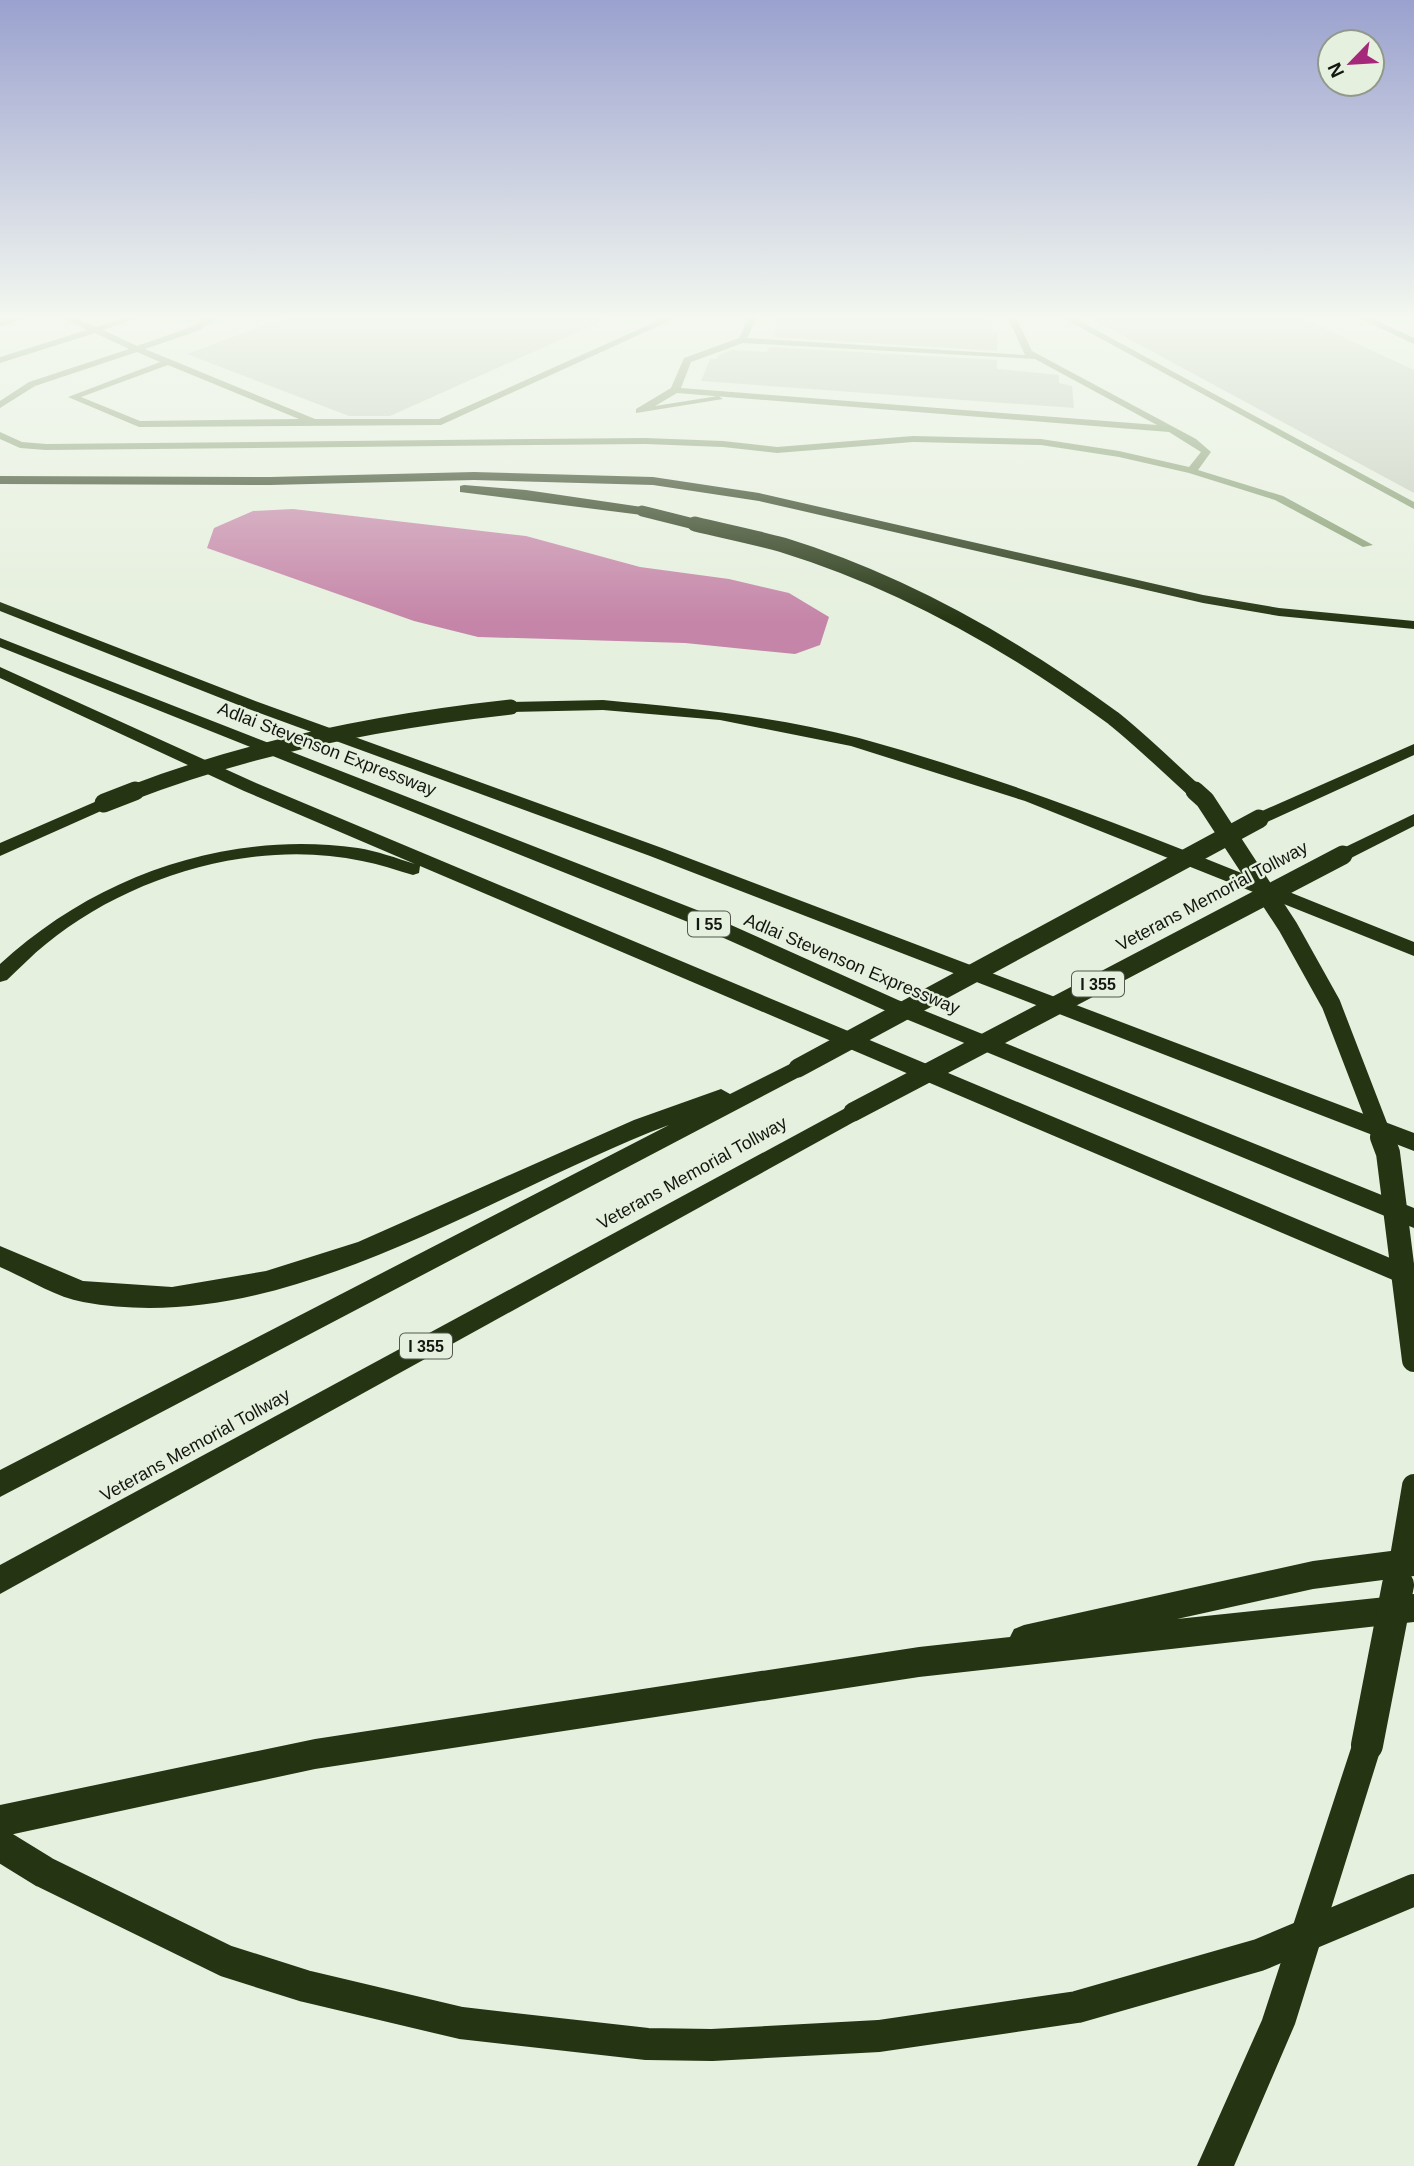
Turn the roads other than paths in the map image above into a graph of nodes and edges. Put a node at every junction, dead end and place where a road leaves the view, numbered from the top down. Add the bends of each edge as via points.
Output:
1 (127, 419) edge
2 (307, 419) edge
3 (447, 419) edge
4 (1048, 419) edge
5 (1150, 419) edge
6 (1254, 419) edge
7 (314, 422) junction
8 (1168, 429) junction
9 (0, 435) edge
10 (1192, 471) junction
11 (0, 480) edge
12 (270, 481) junction
13 (1414, 506) edge
14 (1367, 544) dead end
15 (0, 606) edge
16 (1414, 625) edge
17 (0, 642) edge
18 (0, 672) edge
19 (1414, 749) edge
20 (1414, 819) edge
21 (0, 850) edge
22 (1414, 948) edge
23 (688, 970) junction
24 (0, 975) edge
25 (767, 1084) junction
26 (1414, 1142) edge
27 (1414, 1218) edge
28 (0, 1256) edge
29 (1414, 1279) edge
30 (1414, 1360) edge
31 (0, 1484) edge
32 (1414, 1486) edge
33 (1414, 1562) edge
34 (0, 1580) edge
35 (1414, 1608) edge
36 (919, 1662) junction
37 (0, 1821) edge
38 (0, 1845) edge
39 (1414, 1890) edge
40 (1215, 2166) edge

1 - 7 street via 139,424
2 - 7 street
3 - 7 street
4 - 8 street
5 - 8 street
6 - 13 street
8 - 10 street via 1206,452
9 - 10 street via 20,445 46,447 645,442 777,450 961,439 1041,442 1119,453
10 - 14 street via 1279,498
11 - 12 highway
12 - 16 highway via 579,477 694,486 1203,599 1291,614
12 - 30 highway, bridge via 526,494 642,511 782,545 862,573 952,614 1034,663 1115,720 1205,800 1288,926 1331,1004 1388,1153
15 - 26 highway, Adlai Stevenson Expressway
17 - 27 highway, Adlai Stevenson Expressway / I 55 via 695,918 891,1005
18 - 23 highway via 250,787
19 - 25 highway, bridge via 1259,819
20 - 34 highway, Veterans Memorial Tollway / I 355, bridge via 853,1112
21 - 22 highway, bridge via 104,803 216,761 300,739 395,720 511,707 603,705 759,721 855,742 1031,797
23 - 24 highway via 637,956 396,862 351,852 297,848 211,860 137,883 58,925
23 - 29 highway
25 - 28 highway via 682,1109 358,1252 225,1292 130,1297 87,1292 45,1280
25 - 31 highway
32 - 40 highway, bridge via 1367,1745 1278,2024
33 - 36 highway via 1313,1575
35 - 36 highway
36 - 37 highway via 315,1754
38 - 39 highway, bridge via 44,1872 226,1961 292,1982 461,2023 647,2044 879,2036 1077,2007 1259,1955

